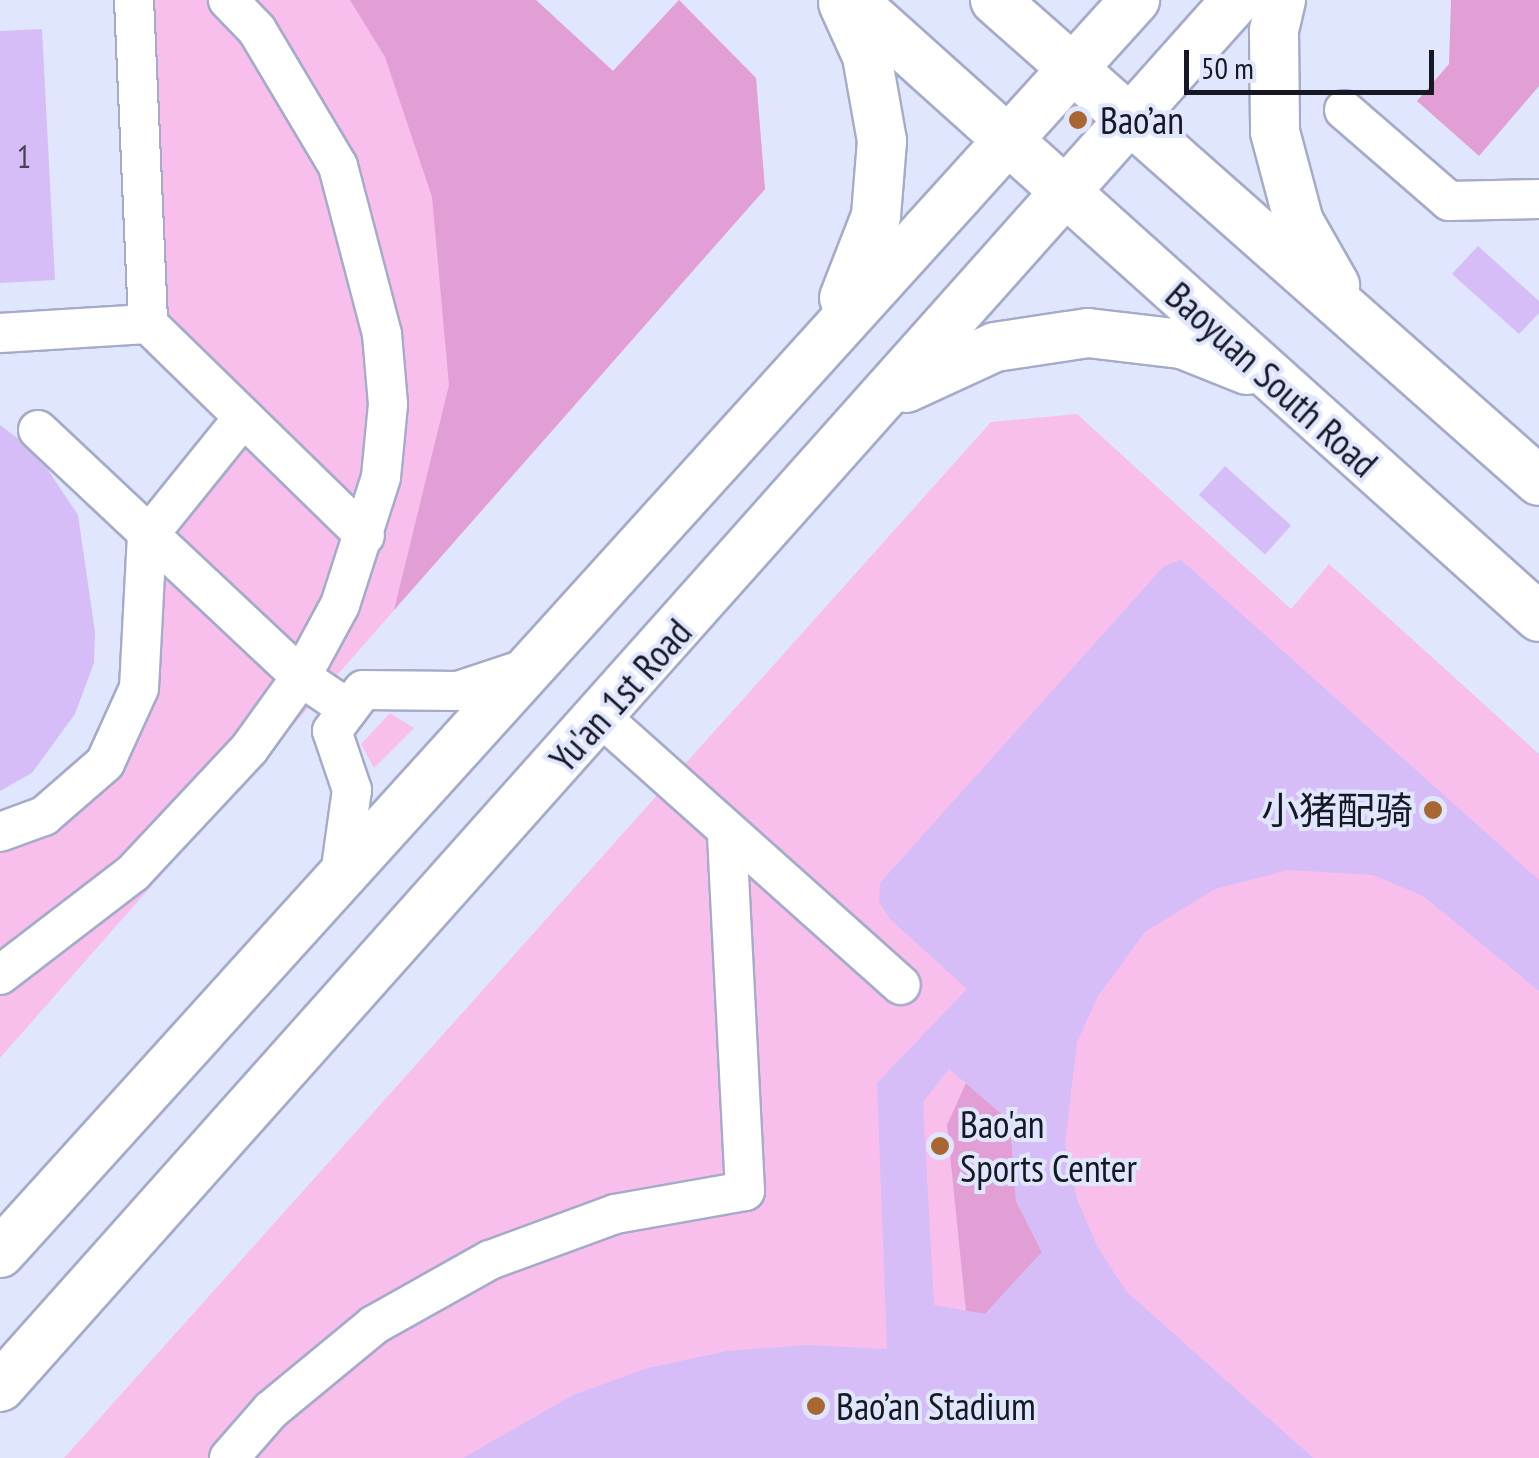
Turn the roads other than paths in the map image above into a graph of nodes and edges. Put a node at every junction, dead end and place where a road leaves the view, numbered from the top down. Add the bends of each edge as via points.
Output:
1 (134, 0) edge
2 (228, 0) edge
3 (842, 0) edge
4 (852, 0) edge
5 (994, 0) edge
6 (1136, 0) edge
7 (1236, 0) edge
8 (1281, 0) edge
9 (1071, 70) junction
10 (1344, 110) dead end
11 (1128, 122) junction
12 (1006, 140) junction
13 (1065, 193) junction
14 (1539, 200) edge
15 (1360, 320) junction
16 (148, 324) junction
17 (0, 332) edge
18 (814, 348) junction
19 (1292, 396) junction
20 (872, 415) junction
21 (243, 418) junction
22 (38, 430) dead end
23 (1539, 480) edge
24 (147, 536) junction
25 (364, 536) junction
26 (1539, 618) edge
27 (526, 668) junction
28 (302, 677) junction
29 (346, 708) junction
30 (600, 717) junction
31 (727, 831) junction
32 (0, 832) edge
33 (340, 875) junction
34 (0, 975) edge
35 (901, 985) dead end
36 (0, 1254) edge
37 (0, 1387) edge
38 (229, 1458) edge

1 - 16 street
2 - 25 street via 257,30 306,107 338,166 365,250 388,404 380,477
3 - 18 main road via 878,98 881,178 866,252
4 - 12 main road, Baoyuan South Road
5 - 9 main road
6 - 9 main road
7 - 11 main road, Yu'an 1st Road
8 - 15 main road via 1272,86 1284,178 1315,254
9 - 11 main road
9 - 12 main road
10 - 14 street via 1448,201
11 - 13 main road, Yu'an 1st Road
11 - 15 main road
12 - 13 main road, Baoyuan South Road
12 - 18 main road
13 - 19 main road, Baoyuan South Road
13 - 20 main road, Yu'an 1st Road
15 - 23 main road
16 - 17 street
16 - 21 street
18 - 27 main road
19 - 20 main road via 1226,359 1182,344 1088,333 1041,337 950,363
19 - 26 main road, Baoyuan South Road
20 - 30 main road, Yu'an 1st Road
21 - 24 street
21 - 25 street
22 - 24 street
24 - 28 street
24 - 32 street via 144,647 127,725 76,793
25 - 28 street via 340,605
27 - 29 street via 487,684 429,694 374,686
27 - 33 main road
28 - 29 street
28 - 34 street via 249,749 133,874
29 - 33 street via 332,731 352,790
30 - 31 street
30 - 37 main road, Yu'an 1st Road
31 - 35 street
31 - 38 street via 746,1191 615,1214 490,1260 374,1325 270,1410
33 - 36 main road

